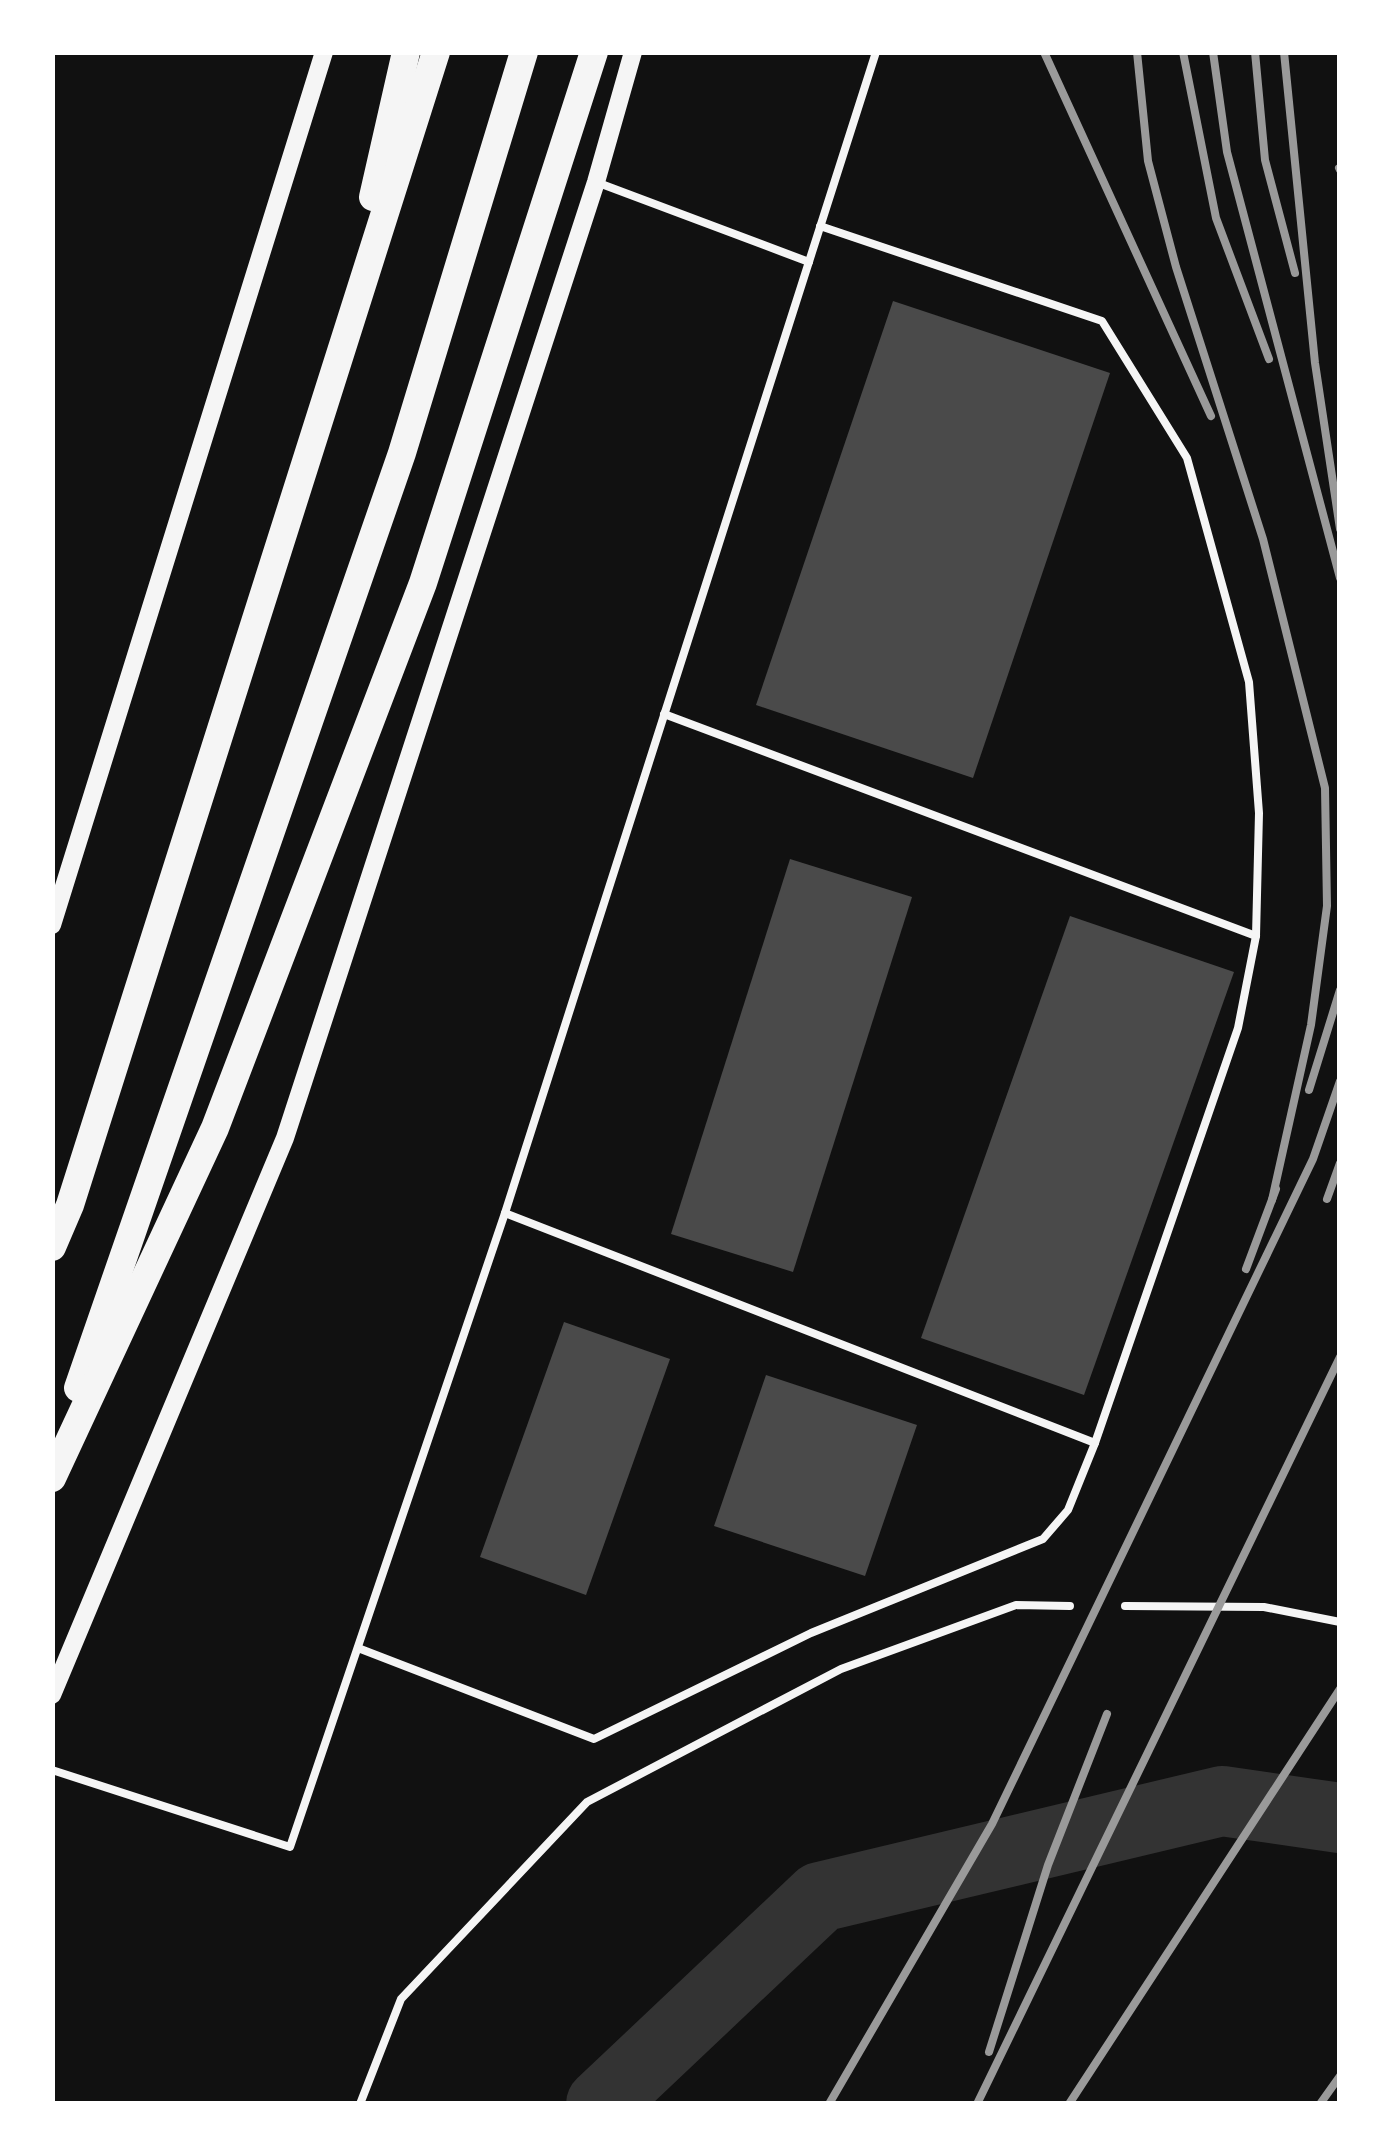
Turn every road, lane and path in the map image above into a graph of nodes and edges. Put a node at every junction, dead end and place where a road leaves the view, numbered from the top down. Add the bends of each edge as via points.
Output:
1 (324, 52) edge
2 (406, 52) edge
3 (436, 52) edge
4 (524, 52) edge
5 (594, 52) edge
6 (633, 52) edge
7 (876, 52) edge
8 (596, 182) junction
9 (820, 226) junction
10 (808, 262) junction
11 (331, 384) junction
12 (664, 714) junction
13 (52, 926) edge
14 (1256, 936) junction
15 (505, 1212) junction
16 (52, 1247) edge
17 (1095, 1443) junction
18 (52, 1460) edge
19 (52, 1478) edge
20 (1070, 1606) dead end
21 (1125, 1606) dead end
22 (1340, 1622) edge
23 (358, 1648) junction
24 (52, 1695) edge
25 (52, 1770) edge
26 (360, 2104) edge

1 - 13 street
2 - 11 highway
3 - 11 highway
4 - 18 highway via 402,453
5 - 19 highway via 416,602 215,1128
6 - 8 street
7 - 9 lane
8 - 10 lane
8 - 24 street via 284,1138
9 - 10 lane
9 - 14 lane via 1102,321 1187,458 1249,682 1259,813
10 - 12 lane
11 - 16 highway
12 - 14 lane
12 - 15 lane
14 - 17 lane via 1238,1028
15 - 17 lane
15 - 23 lane
17 - 23 lane via 1068,1510 1043,1539 812,1633 594,1738
20 - 26 lane via 1016,1605 841,1669 587,1802 401,1999
21 - 22 lane via 1264,1607
23 - 25 lane via 290,1848

